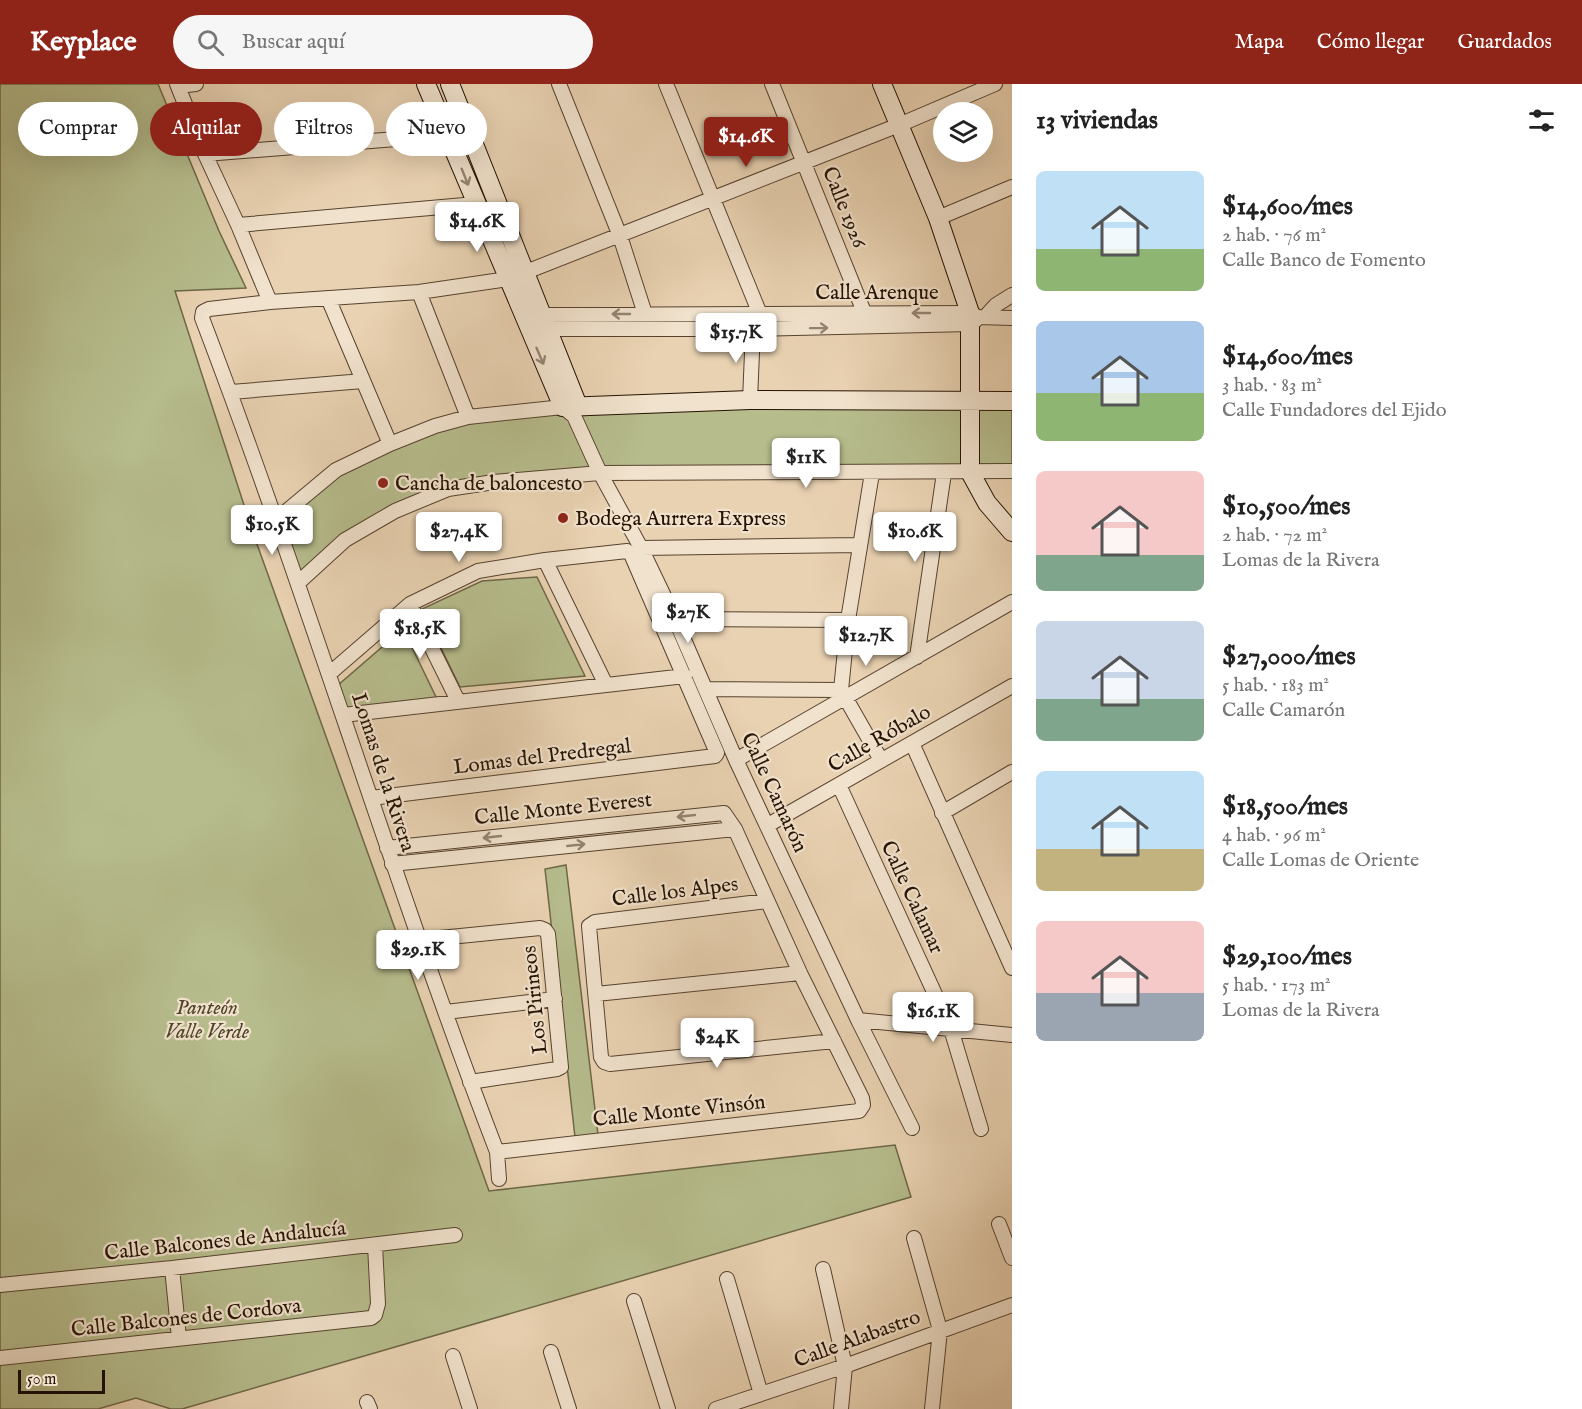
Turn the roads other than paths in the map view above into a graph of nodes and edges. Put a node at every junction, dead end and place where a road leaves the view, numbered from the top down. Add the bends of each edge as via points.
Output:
1 (196, 84) edge
2 (559, 84) edge
3 (666, 84) edge
4 (772, 84) edge
5 (882, 84) edge
6 (178, 85) edge
7 (453, 85) edge
8 (991, 85) edge
9 (428, 89) edge
10 (185, 102) edge
11 (899, 125) junction
12 (386, 140) edge
13 (262, 150) edge
14 (206, 156) edge
15 (456, 156) edge
16 (805, 162) junction
17 (1012, 187) edge
18 (712, 198) junction
19 (476, 204) junction
20 (938, 218) junction
21 (238, 225) junction
22 (620, 236) junction
23 (526, 273) junction
24 (508, 279) junction
25 (419, 292) junction
26 (1012, 296) edge
27 (328, 298) junction
28 (270, 302) junction
29 (864, 312) junction
30 (645, 314) junction
31 (760, 314) junction
32 (976, 318) junction
33 (1012, 318) edge
34 (536, 322) junction
35 (753, 329) junction
36 (363, 381) junction
37 (231, 392) junction
38 (750, 400) junction
39 (971, 401) junction
40 (1012, 401) edge
41 (572, 409) junction
42 (468, 417) junction
43 (390, 444) junction
44 (1012, 471) edge
45 (970, 472) junction
46 (600, 473) junction
47 (872, 473) junction
48 (944, 473) junction
49 (276, 520) junction
50 (1012, 532) edge
51 (859, 545) junction
52 (634, 550) junction
53 (545, 560) junction
54 (299, 582) junction
55 (1012, 602) edge
56 (410, 604) junction
57 (675, 619) junction
58 (848, 620) junction
59 (917, 657) junction
60 (330, 674) junction
61 (685, 676) junction
62 (606, 685) junction
63 (1012, 686) edge
64 (706, 689) junction
65 (843, 693) junction
66 (458, 701) junction
67 (343, 715) junction
68 (912, 743) junction
69 (736, 760) junction
70 (881, 760) junction
71 (1012, 772) edge
72 (839, 785) junction
73 (371, 798) junction
74 (942, 813) junction
75 (768, 825) junction
76 (735, 829) junction
77 (387, 848) junction
78 (392, 864) junction
79 (767, 901) junction
80 (420, 940) junction
81 (1012, 968) edge
82 (800, 974) junction
83 (596, 994) junction
84 (555, 999) junction
85 (446, 1012) junction
86 (858, 1020) junction
87 (951, 1029) junction
88 (1012, 1035) edge
89 (834, 1041) junction
90 (470, 1082) junction
91 (863, 1105) joint
92 (912, 1128) dead end
93 (981, 1130) dead end
94 (497, 1152) junction
95 (499, 1179) dead end
96 (999, 1224) dead end
97 (455, 1236) dead end
98 (914, 1238) dead end
99 (375, 1245) junction
100 (1012, 1258) edge
101 (171, 1268) junction
102 (823, 1269) dead end
103 (727, 1279) dead end
104 (0, 1285) edge
105 (634, 1301) dead end
106 (1012, 1305) edge
107 (940, 1330) junction
108 (179, 1338) junction
109 (551, 1352) dead end
110 (453, 1356) dead end
111 (0, 1358) edge
112 (845, 1366) junction
113 (761, 1394) junction
114 (470, 1409) edge
115 (569, 1409) edge
116 (668, 1409) edge
117 (716, 1409) edge
118 (841, 1409) edge
119 (933, 1409) edge

1 - 6 street
2 - 22 street
3 - 18 street
4 - 16 street, Calle 1926
5 - 11 street
6 - 10 street
7 - 9 street
7 - 23 street
8 - 11 street
11 - 16 street
11 - 20 street
12 - 13 street
14 - 21 street
15 -> 19 street
16 - 18 street
16 - 29 street, Calle 1926
17 - 20 street
18 - 22 street
18 - 31 street
19 - 21 street
19 - 24 street
20 - 32 street
21 - 28 street
22 - 23 street
22 - 30 street
23 - 24 street
23 - 34 street
24 - 25 street
24 - 34 street
25 - 27 street
25 - 42 street
26 - 32 street
27 - 28 street
27 - 36 street
28 - 37 street, Lomas de la Rivera via 203,312
29 - 31 street, Calle Arenque
32 -> 29 street, Calle Arenque
30 - 31 street, Calle Arenque
30 -> 34 street, Calle Arenque
32 - 33 street, Calle Arenque
35 -> 32 street, Calle Arenque
32 - 39 street
34 - 35 street, Calle Arenque
34 - 41 street
35 - 38 street
36 - 37 street
36 - 43 street
37 - 49 street, Lomas de la Rivera
38 - 39 street
38 - 41 street
39 - 40 street
39 - 45 street
41 - 42 street
41 - 46 street, Calle Camarón
42 - 43 street
43 - 49 street via 336,470
44 - 45 street
45 - 48 street
45 - 50 street via 987,503
46 - 47 street
46 - 52 street, Calle Camarón
46 - 54 street via 448,489 395,511 345,540
47 - 48 street
47 - 51 street
48 - 59 street
49 - 54 street, Lomas de la Rivera
51 - 52 street
51 - 58 street
52 - 53 street
52 - 57 street, Calle Camarón
52 - 61 street via 631,554
53 - 56 street via 478,571
53 - 62 street
54 - 60 street, Lomas de la Rivera
55 - 59 street
56 - 60 street
56 - 66 street
57 - 58 street
57 - 64 street, Calle Camarón
58 - 65 street
59 - 65 street
60 - 67 street, Lomas de la Rivera
61 - 62 street
61 - 73 street, Lomas del Predregal via 715,756
62 - 66 street
63 - 68 street, Calle Róbalo
64 - 65 street
64 - 69 street, Calle Camarón
65 - 69 street
65 - 70 street
66 - 67 street
67 - 73 street, Lomas de la Rivera
68 - 70 street, Calle Róbalo
68 - 74 street
69 - 75 street, Calle Camarón
70 - 72 street, Calle Róbalo
71 - 74 street
72 - 75 street, Calle Róbalo
72 - 87 street, Calle Calamar
73 - 77 street, Lomas de la Rivera
74 - 81 street
75 - 86 street, Calle Camarón
76 -> 77 street, Calle Monte Everest via 728,815 720,812
78 -> 76 street, Calle Monte Everest
76 - 79 street, Calle Monte Everest
77 - 78 street, Lomas de la Rivera
78 - 80 street, Lomas de la Rivera
79 - 82 street, Calle Monte Everest
79 - 83 street, Calle los Alpes via 595,922 589,926
80 - 84 street, Los Pirineos via 545,930
80 - 85 street, Lomas de la Rivera
82 - 83 street
82 - 89 street, Calle Monte Everest
83 - 89 street via 601,1057 610,1064
84 - 85 street
84 - 90 street, Los Pirineos via 561,1067
85 - 90 street, Lomas de la Rivera
86 - 87 street
86 - 92 street, Calle Camarón
87 - 88 street
87 - 93 street, Calle Calamar
89 - 91 street, Calle Monte Everest
90 - 94 street, Lomas de la Rivera
91 - 94 street, Calle Monte Vinsón via 859,1111
94 - 95 street, Lomas de la Rivera
96 - 100 street
97 - 99 street, Calle Balcones de Andalucía
98 - 107 street
99 - 101 street, Calle Balcones de Andalucía
99 - 108 street, Calle Balcones de Cordova via 378,1304 375,1315 365,1320
101 - 104 street, Calle Balcones de Andalucía
101 - 108 street
102 - 112 street
103 - 113 street
105 - 116 street
106 - 107 street, Calle Alabastro
107 - 112 street, Calle Alabastro
107 - 119 street
108 - 111 street, Calle Balcones de Cordova
109 - 115 street
110 - 114 street
112 - 113 street, Calle Alabastro
112 - 118 street
113 - 117 street, Calle Alabastro

